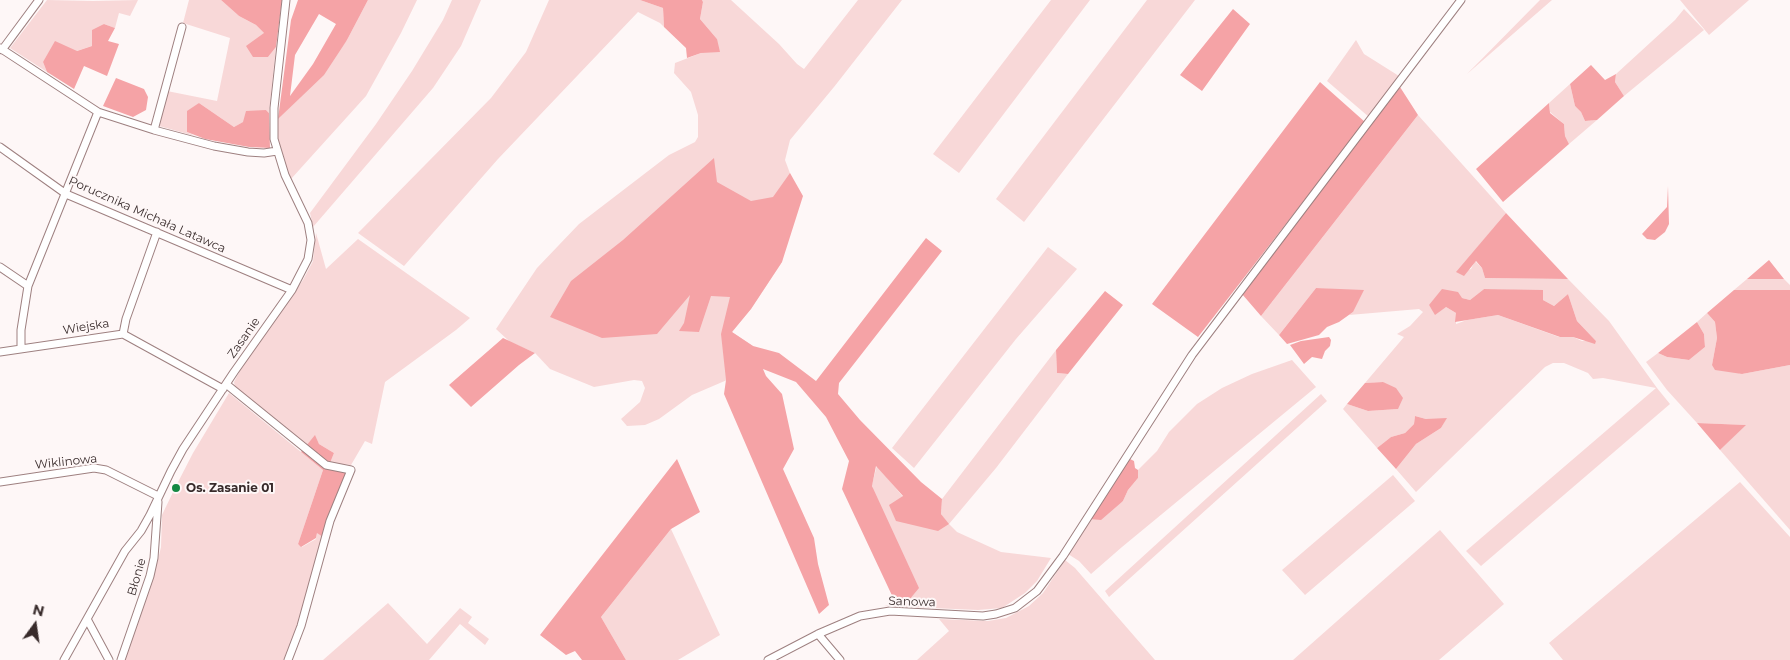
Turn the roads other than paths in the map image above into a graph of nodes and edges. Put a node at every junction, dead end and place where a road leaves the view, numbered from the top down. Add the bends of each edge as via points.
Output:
1 (39, 0) edge
2 (286, 0) edge
3 (1462, 0) edge
4 (182, 26) dead end
5 (1, 49) edge
6 (98, 112) junction
7 (154, 130) junction
8 (0, 148) edge
9 (277, 151) junction
10 (66, 194) junction
11 (157, 232) junction
12 (0, 267) edge
13 (28, 286) junction
14 (292, 290) junction
15 (123, 334) junction
16 (21, 349) junction
17 (0, 352) edge
18 (224, 386) junction
19 (0, 482) edge
20 (158, 496) junction
21 (87, 619) junction
22 (818, 634) junction
23 (64, 660) edge
24 (109, 660) edge
25 (121, 660) edge
26 (288, 660) edge
27 (768, 660) edge
28 (840, 660) edge

1 - 5 street
2 - 9 street, Zasanie via 274,108
3 - 22 street, Sanowa via 1190,357 1044,583 1025,601 1006,612 983,616 890,611 843,622
4 - 7 street
5 - 6 street
6 - 7 street
6 - 10 street
7 - 9 street via 231,149 264,153
8 - 10 street, Porucznika Michała Latawca
9 - 14 street, Zasanie via 310,231 308,259
10 - 11 street, Porucznika Michała Latawca
10 - 13 street
11 - 14 street, Porucznika Michała Latawca
11 - 15 street
12 - 13 street
13 - 16 street
14 - 18 street, Zasanie
15 - 16 street, Wiejska
15 - 18 street, Wiejska
16 - 17 street, Wiejska
18 - 20 street, Zasanie via 183,448
18 - 26 street, Wiejska via 326,465 351,470 330,522 301,626
19 - 20 street, Wiklinowa via 94,468 106,470
20 - 21 street, Zasanie via 150,515 125,551
20 - 25 street, Błonie via 150,576
21 - 23 street, Zasanie
21 - 24 street
22 - 27 street, Sanowa
22 - 28 street

